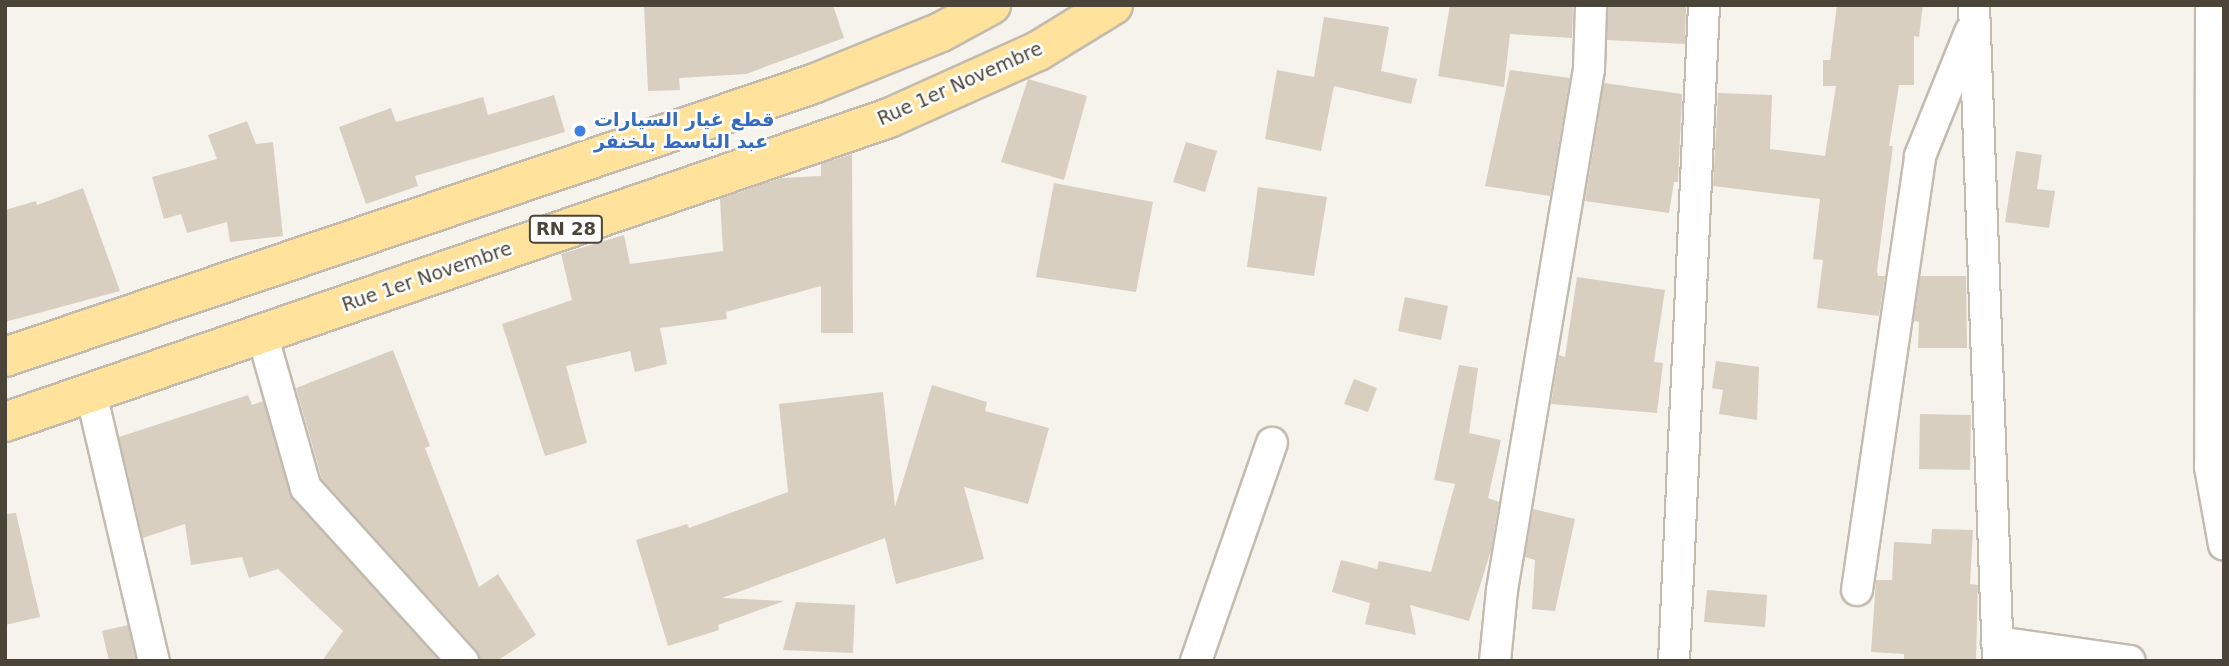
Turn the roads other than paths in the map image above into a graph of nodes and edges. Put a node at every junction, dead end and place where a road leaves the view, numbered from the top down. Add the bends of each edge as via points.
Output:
1 (991, 5) edge
2 (1113, 5) edge
3 (1591, 5) edge
4 (1704, 5) edge
5 (2211, 5) edge
6 (1974, 13) edge
7 (262, 334) junction
8 (5, 357) edge
9 (91, 393) junction
10 (5, 422) edge
11 (1272, 443) dead end
12 (2224, 545) edge
13 (1857, 590) dead end
14 (1997, 651) edge
15 (154, 661) edge
16 (463, 661) edge
17 (1196, 661) edge
18 (1495, 661) edge
19 (1674, 661) edge
20 (2130, 661) edge

1 - 8 main road via 942,32 813,85
2 - 7 main road, Rue 1er Novembre / RN 28 via 1038,51 889,118
3 - 18 street via 1589,69 1502,590
4 - 19 street
5 - 12 street via 2210,467
6 - 13 street via 1920,156
6 - 14 street
7 - 9 main road, Rue 1er Novembre / RN 28
7 - 16 street via 306,488
9 - 10 main road, Rue 1er Novembre / RN 28
9 - 15 street
11 - 17 street
14 - 20 street

